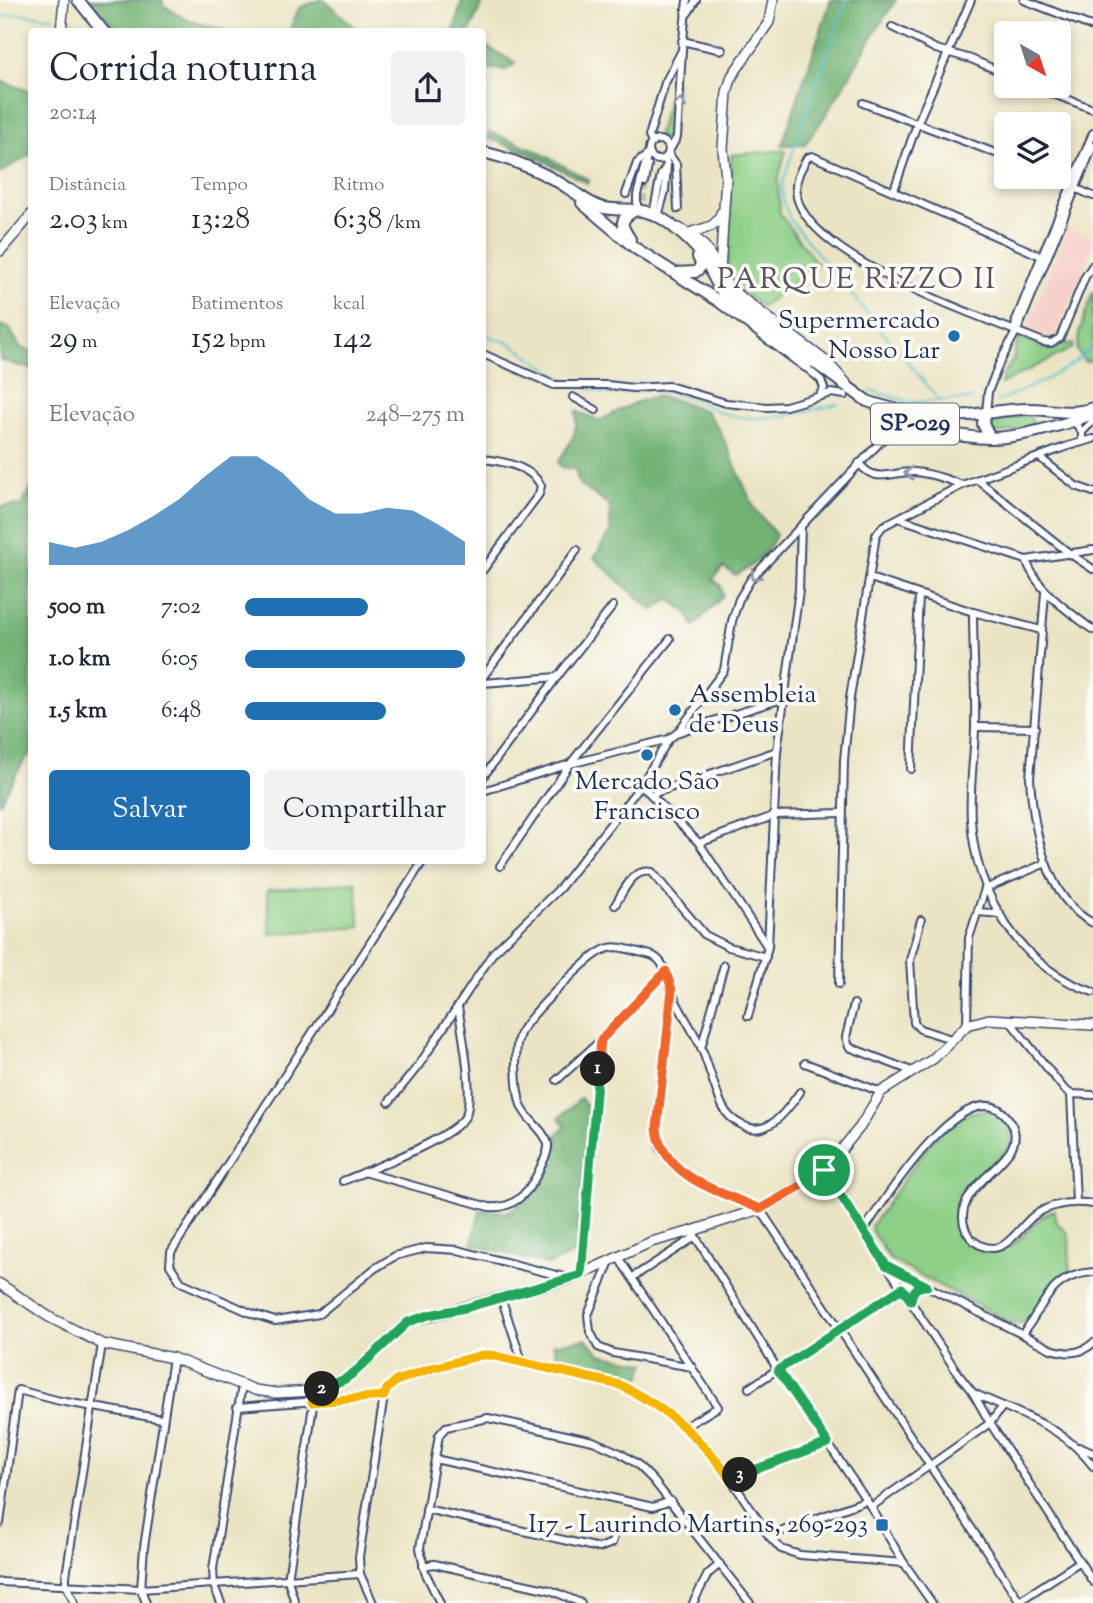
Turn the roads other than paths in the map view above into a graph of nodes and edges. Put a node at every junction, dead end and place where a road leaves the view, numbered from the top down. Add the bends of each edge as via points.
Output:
1 (64, 0) edge
2 (78, 0) edge
3 (688, 0) edge
4 (695, 0) edge
5 (773, 0) edge
6 (971, 0) edge
7 (1024, 0) edge
8 (687, 15) junction
9 (892, 27) dead end
10 (1093, 27) edge
11 (61, 28) edge
12 (101, 28) edge
13 (682, 41) junction
14 (682, 50) junction
15 (722, 50) dead end
16 (947, 53) junction
17 (994, 69) edge
18 (1064, 98) edge
19 (863, 103) dead end
20 (1093, 109) edge
21 (917, 124) junction
22 (1093, 132) edge
23 (652, 143) junction
24 (1093, 146) edge
25 (486, 153) edge
26 (994, 153) edge
27 (649, 154) junction
28 (667, 159) junction
29 (542, 175) junction
30 (726, 177) junction
31 (645, 183) tunnel mouth
32 (1073, 187) junction
33 (894, 190) junction
34 (626, 194) dead end
35 (1093, 196) edge
36 (636, 209) junction
37 (678, 209) dead end
38 (28, 219) edge
39 (663, 220) junction
40 (688, 234) junction
41 (637, 248) junction
42 (0, 251) edge
43 (1041, 256) junction
44 (714, 260) junction
45 (1093, 265) edge
46 (720, 271) junction
47 (675, 273) junction
48 (1014, 330) junction
49 (486, 355) edge
50 (795, 359) junction
51 (588, 385) junction
52 (849, 394) junction
53 (818, 397) junction
54 (1093, 408) edge
55 (1028, 409) junction
56 (596, 410) dead end
57 (882, 413) junction
58 (985, 413) junction
59 (1093, 414) edge
60 (930, 416) junction
61 (902, 419) junction
62 (1074, 421) junction
63 (1093, 421) edge
64 (916, 424) junction
65 (890, 432) junction
66 (1082, 432) junction
67 (1030, 433) junction
68 (990, 438) junction
69 (1093, 439) edge
70 (1082, 441) junction
71 (1039, 457) junction
72 (486, 459) edge
73 (859, 463) junction
74 (978, 480) junction
75 (962, 485) junction
76 (1093, 492) edge
77 (901, 519) junction
78 (801, 526) junction
79 (577, 550) dead end
80 (1093, 550) edge
81 (1069, 553) junction
82 (1026, 560) junction
83 (486, 566) edge
84 (1093, 569) edge
85 (870, 578) junction
86 (1045, 593) junction
87 (919, 595) junction
88 (613, 606) dead end
89 (972, 612) junction
90 (1041, 630) junction
91 (1093, 630) edge
92 (670, 639) dead end
93 (486, 673) edge
94 (556, 677) junction
95 (486, 683) edge
96 (785, 698) junction
97 (695, 708) junction
98 (701, 724) junction
99 (975, 727) junction
100 (1035, 728) junction
101 (677, 733) junction
102 (669, 738) junction
103 (777, 751) junction
104 (570, 764) junction
105 (911, 769) dead end
106 (486, 773) edge
107 (642, 785) junction
108 (486, 790) edge
109 (652, 794) junction
110 (842, 813) junction
111 (776, 815) junction
112 (699, 843) junction
113 (1046, 863) junction
114 (422, 864) edge
115 (500, 866) dead end
116 (985, 889) junction
117 (615, 905) dead end
118 (979, 912) junction
119 (1000, 914) junction
120 (920, 920) dead end
121 (1093, 923) edge
122 (768, 947) junction
123 (766, 957) junction
124 (724, 965) dead end
125 (666, 971) junction
126 (839, 985) dead end
127 (672, 990) junction
128 (1093, 992) edge
129 (854, 1004) dead end
130 (458, 1006) junction
131 (748, 1016) dead end
132 (1009, 1020) junction
133 (967, 1024) junction
134 (1093, 1025) edge
135 (951, 1039) junction
136 (601, 1040) junction
137 (701, 1048) junction
138 (805, 1063) dead end
139 (914, 1072) junction
140 (557, 1080) dead end
141 (800, 1092) dead end
142 (881, 1092) junction
143 (1071, 1094) junction
144 (1093, 1095) edge
145 (389, 1102) dead end
146 (824, 1170) junction
147 (365, 1172) junction
148 (343, 1181) dead end
149 (1076, 1202) junction
150 (1093, 1204) edge
151 (760, 1209) junction
152 (864, 1230) junction
153 (694, 1234) junction
154 (614, 1259) junction
155 (886, 1265) junction
156 (1093, 1272) edge
157 (581, 1275) junction
158 (633, 1277) junction
159 (569, 1279) junction
160 (0, 1284) edge
161 (927, 1286) junction
162 (902, 1288) junction
163 (501, 1297) junction
164 (911, 1301) junction
165 (842, 1330) junction
166 (1023, 1334) junction
167 (1093, 1343) edge
168 (102, 1344) junction
169 (173, 1358) junction
170 (522, 1361) junction
171 (692, 1367) junction
172 (778, 1370) junction
173 (242, 1385) junction
174 (749, 1388) dead end
175 (316, 1391) junction
176 (973, 1392) junction
177 (384, 1396) junction
178 (312, 1402) junction
179 (93, 1406) junction
180 (1003, 1406) junction
181 (237, 1407) junction
182 (162, 1419) junction
183 (990, 1423) junction
184 (686, 1426) junction
185 (828, 1443) junction
186 (1078, 1446) junction
187 (0, 1453) edge
188 (1093, 1453) edge
189 (9, 1456) junction
190 (435, 1459) junction
191 (931, 1465) junction
192 (1093, 1466) edge
193 (730, 1478) junction
194 (671, 1501) junction
195 (869, 1504) junction
196 (426, 1508) junction
197 (0, 1523) edge
198 (615, 1533) dead end
199 (769, 1536) junction
200 (1079, 1562) junction
201 (904, 1563) junction
202 (720, 1564) junction
203 (423, 1566) junction
204 (360, 1574) junction
205 (288, 1580) junction
206 (1093, 1582) edge
207 (0, 1583) edge
208 (66, 1585) junction
209 (215, 1586) junction
210 (141, 1589) junction
211 (568, 1596) junction
212 (1019, 1602) edge
213 (75, 1603) edge
214 (146, 1603) edge
215 (221, 1603) edge
216 (295, 1603) edge
217 (373, 1603) edge
218 (440, 1603) edge
219 (563, 1603) edge
220 (582, 1603) edge
221 (693, 1603) edge
222 (750, 1603) edge
223 (932, 1603) edge

1 - 11 street
2 - 12 highway
3 - 8 street
4 - 8 street
5 - 30 street via 769,22 729,85 723,149
6 - 16 street
7 - 10 street
8 - 13 street
9 - 16 street
13 - 14 street
13 - 15 street
14 - 23 street via 665,83 649,136
28 -> 14 street via 677,137
16 - 17 street
16 - 21 street
18 - 20 street
19 - 21 street
21 - 26 street
21 - 33 street
22 - 32 street
23 - 28 street via 649,152 653,158
23 - 28 street via 668,146
24 - 32 street
25 - 29 highway, SP-029
27 - 31 street
27 - 34 street via 637,163
27 - 36 street
28 - 37 street via 676,164
28 - 39 street
29 - 36 highway, SP-029 via 602,208
29 - 41 highway, SP-029
30 - 40 street via 718,220
30 - 46 street
32 - 35 street
32 - 43 street
32 - 48 street
33 - 43 street
33 - 48 street via 813,157 807,158 798,177 797,196 813,225 862,262 910,288
36 - 39 highway, SP-029
36 - 41 highway via 624,217 622,225
38 - 42 street
39 - 40 highway, SP-029
39 - 44 street, SP-029 via 697,239
40 - 44 street, SP-029 via 708,243
40 - 47 highway, SP-029 via 701,266 695,272
40 - 52 highway, SP-029 via 729,299
41 - 47 highway, SP-029
43 - 48 street
44 - 46 street, SP-029
45 - 48 street via 1059,338 1047,344
46 - 52 street, SP-029 via 730,289 827,362
47 - 50 highway, SP-029
48 - 58 street via 988,392
49 - 51 street via 554,385
50 - 52 highway, SP-029
50 - 53 street via 823,383
51 - 53 street via 669,386 726,403 767,407
51 - 56 street via 576,399
52 - 53 street
52 - 57 highway, SP-029 via 866,408
52 - 60 highway, SP-029
54 - 55 highway, SP-029 via 1062,413
55 - 58 highway, SP-029
55 - 67 highway via 1036,420
57 - 61 highway, SP-029
57 - 65 highway
58 - 60 highway, SP-029
58 - 68 highway, SP-029 via 983,424
59 - 62 highway, SP-029
60 - 61 highway
61 - 64 highway, SP-029
61 - 65 street
62 - 66 street
62 - 67 highway, SP-029
63 - 66 street
64 - 65 street
64 - 68 highway, SP-029
65 - 73 street
66 - 70 street
67 - 68 highway, SP-029
69 - 70 street
70 - 71 street
71 - 74 street
71 - 76 street via 1076,486
72 - 83 street via 504,463 540,483 539,494
75 -> 73 street via 913,472 878,476
73 - 78 street
74 - 75 street
74 - 81 street
75 - 77 street
77 - 82 street
77 - 85 street via 876,534
78 - 96 street via 799,590
78 -> 97 street via 745,587 732,621 724,670
79 - 93 street
80 - 81 street
81 - 82 street
81 - 84 street
82 - 86 street
85 - 87 street
85 - 110 street via 850,698
86 - 90 street
86 - 91 street
87 - 89 street
87 - 105 street
88 - 94 street
89 - 90 street
89 - 99 street
90 - 100 street
92 - 104 street
94 - 95 street
94 - 106 street
96 - 98 street
96 - 103 street
97 - 98 street
97 - 101 street
98 - 101 street
99 - 100 street
99 - 116 street via 971,819
100 - 113 street via 1032,807
101 - 102 street
102 - 104 street
102 - 107 street
103 - 109 street
103 - 111 street
104 - 108 street
104 - 115 street
107 - 109 street
107 - 130 street via 560,888 494,953
109 - 112 street
110 - 111 street
110 - 126 street
111 - 112 street
111 - 122 street
112 - 122 street
113 - 116 street
113 - 121 street via 1067,900
114 - 159 street via 171,1252 172,1271 181,1282 275,1321 319,1314 395,1256 426,1248 458,1250
116 - 118 street
116 - 119 street
117 - 123 street via 635,874 652,872 705,935
118 - 119 street
118 - 133 street via 969,938
119 - 128 street via 1047,969
120 - 135 street via 910,960 914,1023
122 - 123 street
123 - 131 street
124 - 137 street
125 - 127 street
125 - 136 street
125 - 147 street via 655,957 610,947 596,954 526,1024 518,1037 520,1101 548,1149 532,1185 520,1198 489,1207
127 - 137 street
127 - 151 street via 658,1109 660,1148 688,1175
129 - 139 street via 846,1037 849,1047
130 - 145 street
130 - 147 street via 468,1088 466,1115 434,1141
132 - 133 street
132 - 134 street
132 - 143 street
133 - 135 street
135 - 139 street
136 - 140 street
136 - 157 street
137 - 141 street via 724,1108 738,1124 767,1127
138 - 142 street
139 - 142 street
142 - 146 street via 860,1127
143 - 144 street
143 - 149 street
146 - 151 street
146 - 152 street
147 - 148 street
149 - 150 street
149 - 152 street via 1034,1215 1019,1234 1002,1245 986,1247 973,1240 964,1226 965,1203 973,1188 1010,1152 1015,1135 999,1109 977,1106 950,1121 925,1148
151 - 153 street
151 - 165 street
152 - 155 street
153 - 154 street via 651,1242
153 - 158 street
153 - 172 street
154 - 157 street
154 - 158 street
154 - 171 street via 588,1315 598,1347
155 - 161 street
155 - 162 street
156 - 166 street via 1065,1278
157 - 159 street
158 - 171 street
159 - 163 street
160 - 168 street via 49,1317
161 - 164 street via 917,1287
161 - 166 street
162 - 164 street
162 - 165 street
163 - 170 street
163 - 175 street via 408,1322 345,1379
164 - 176 street
165 - 172 street
165 - 191 street
166 - 167 street via 1061,1352 1080,1352
168 - 169 street
168 - 179 street
169 - 173 street
169 - 182 street
170 - 177 street via 473,1357 396,1381
170 - 184 street via 620,1385
171 - 184 street via 718,1407
172 - 174 street
172 - 185 street
173 - 175 street via 266,1392
173 - 181 street
175 - 178 street
176 - 180 street
176 - 183 street
177 - 178 street
177 - 204 street via 360,1546
178 - 181 street
178 - 205 street
179 - 182 street
179 - 189 street via 18,1390
179 - 208 street
180 - 183 street
180 - 186 street
181 - 209 street via 214,1559
182 - 210 street
183 - 191 street
183 - 200 street
184 - 193 street
185 - 193 street
185 - 195 street
186 - 188 street
186 - 192 street
187 - 189 street
189 - 197 street
190 - 194 street via 653,1507
190 - 194 street via 444,1428 488,1418 611,1448 645,1471
190 - 196 street
191 - 195 street
191 - 212 street
193 - 199 street
194 - 202 street
195 - 199 street
195 - 201 street
196 - 198 street via 599,1548 612,1543
196 - 203 street via 420,1539
199 - 201 street via 790,1553
200 - 206 street
200 - 212 street
201 - 223 street
202 - 221 street via 708,1573
202 - 222 street
203 - 211 street via 434,1564
203 - 218 street
204 - 205 street
204 - 217 street
205 - 209 street
205 - 216 street
207 - 208 street
208 - 210 street
208 - 213 street
209 - 210 street
209 - 215 street
210 - 214 street
211 - 219 street
211 - 220 street

